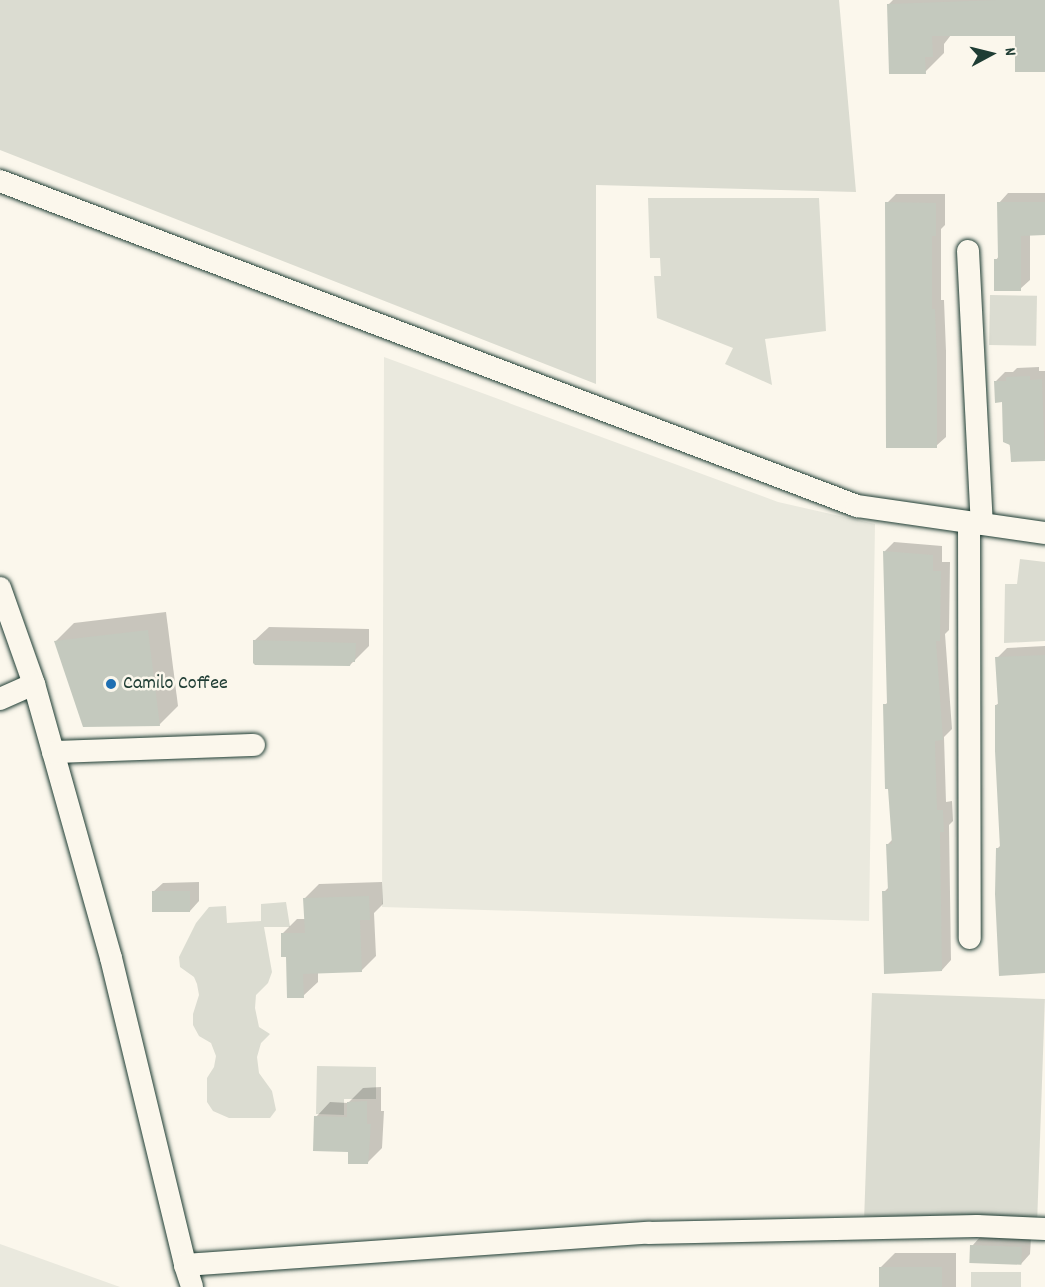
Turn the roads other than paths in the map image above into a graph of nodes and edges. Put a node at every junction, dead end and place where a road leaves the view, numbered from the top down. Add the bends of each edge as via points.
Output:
1 (0, 181) edge
2 (968, 251) dead end
3 (975, 523) junction
4 (1045, 533) edge
5 (0, 588) edge
6 (34, 684) junction
7 (0, 699) edge
8 (254, 745) dead end
9 (53, 752) junction
10 (970, 938) dead end
11 (1045, 1229) edge
12 (185, 1265) junction
13 (192, 1287) edge

1 - 3 street via 847,503
2 - 3 street
3 - 4 street
3 - 10 street
5 - 6 street
6 - 7 street
6 - 9 street
8 - 9 street
9 - 12 street via 111,958
11 - 12 street via 977,1226 648,1233
12 - 13 street

